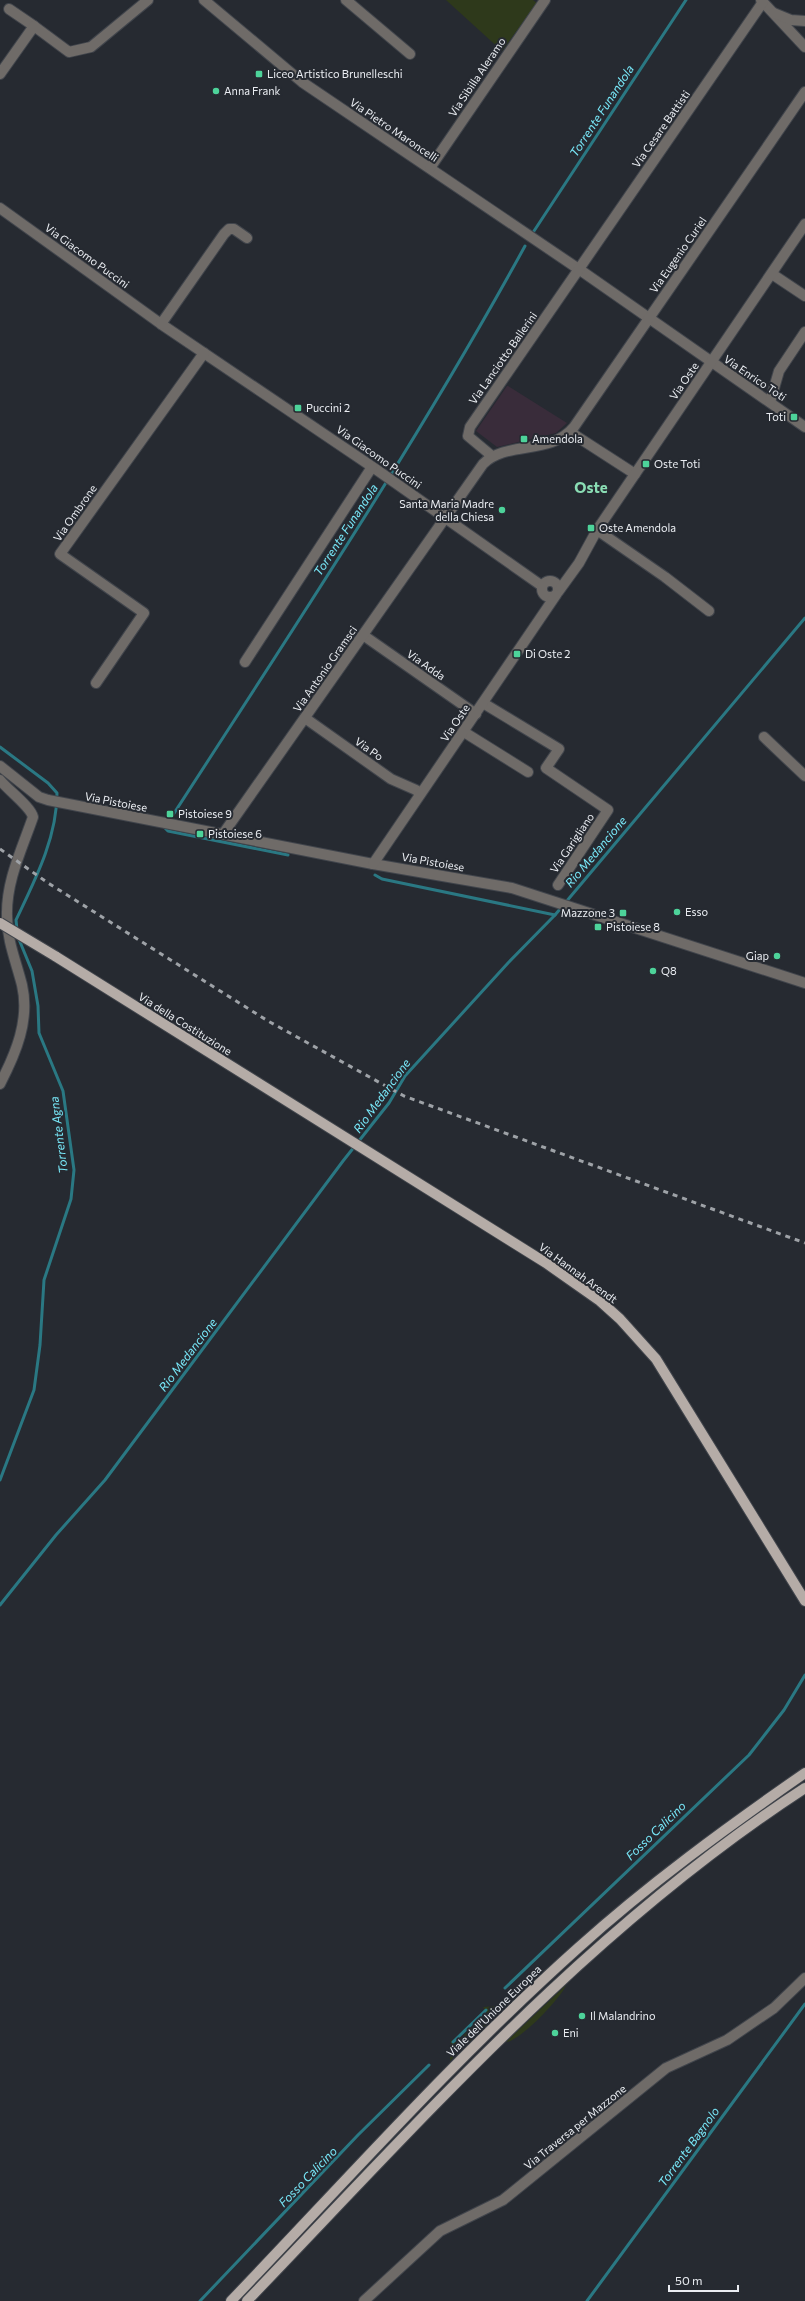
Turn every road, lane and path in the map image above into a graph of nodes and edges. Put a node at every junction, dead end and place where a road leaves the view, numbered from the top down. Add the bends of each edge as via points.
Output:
1 (148, 0) edge
2 (204, 0) edge
3 (346, 0) edge
4 (545, 0) edge
5 (762, 1) edge
6 (9, 9) dead end
7 (773, 12) junction
8 (805, 21) edge
9 (34, 26) junction
10 (805, 47) edge
11 (410, 54) dead end
12 (0, 74) edge
13 (805, 92) edge
14 (430, 168) junction
15 (0, 208) edge
16 (805, 224) edge
17 (247, 238) dead end
18 (578, 269) junction
19 (772, 274) junction
20 (805, 296) edge
21 (649, 318) junction
22 (161, 324) junction
23 (805, 332) edge
24 (204, 353) junction
25 (711, 362) junction
26 (770, 402) junction
27 (805, 427) edge
28 (570, 432) junction
29 (492, 456) junction
30 (375, 469) junction
31 (635, 474) junction
32 (445, 518) junction
33 (597, 530) junction
34 (584, 551) junction
35 (551, 580) junction
36 (542, 586) junction
37 (557, 593) junction
38 (709, 611) dead end
39 (363, 635) junction
40 (245, 662) dead end
41 (96, 683) dead end
42 (483, 703) junction
43 (476, 714) junction
44 (305, 718) junction
45 (464, 732) junction
46 (764, 737) dead end
47 (0, 766) edge
48 (528, 772) dead end
49 (805, 776) edge
50 (0, 780) edge
51 (420, 794) junction
52 (223, 834) junction
53 (373, 864) junction
54 (558, 885) dead end
55 (0, 923) edge
56 (805, 983) edge
57 (0, 1084) edge
58 (357, 1145) joint
59 (805, 1601) edge
60 (805, 1773) edge
61 (805, 1788) edge
62 (805, 1978) edge
63 (231, 2301) edge
64 (247, 2301) edge
65 (364, 2301) edge

1 - 9 street via 91,47 69,52
2 - 14 street, Via Pietro Maroncelli via 302,82
3 - 11 street
4 - 14 street, Via Sibilla Aleramo
5 - 7 street
5 - 18 street, Via Cesare Battisti
6 - 9 street
7 - 8 street via 792,20
7 - 10 street
9 - 12 street
13 - 21 street, Via Eugenio Curiel
14 - 18 street, Via Pietro Maroncelli
15 - 22 street, Via Giacomo Puccini
16 - 19 street, Via Oste
17 - 22 street via 234,229 229,229 224,234
18 - 21 street, Via Pietro Maroncelli
18 - 29 street, Via Lanciotto Ballerini via 470,427 468,436
19 - 20 street
19 - 25 street, Via Oste
21 - 25 street, Via Enrico Toti
21 - 28 street, Via Eugenio Curiel
22 - 24 street, Via Giacomo Puccini
23 - 26 street via 779,371
24 - 30 street, Via Giacomo Puccini
24 - 41 street, Via Ombrone via 60,554 144,613
25 - 26 street, Via Enrico Toti
25 - 31 street, Via Oste
26 - 27 street, Via Enrico Toti
28 - 29 street via 558,441
28 - 31 street
29 - 32 street, Via Antonio Gramsci via 479,469
30 - 32 street, Via Giacomo Puccini
30 - 40 street
31 - 33 street, Via Oste
32 - 36 street, Via Giacomo Puccini
32 - 39 street, Via Antonio Gramsci
33 - 34 street, Via Oste
33 - 38 street
34 - 35 street, Via Oste via 564,574
34 - 37 street, Via Oste via 579,563
35 - 36 street
35 - 37 street via 557,584
36 - 37 street via 542,592 546,596 551,597
37 - 42 street, Via Oste
39 - 43 street, Via Adda
39 - 44 street, Via Antonio Gramsci
42 - 43 street, Via Oste
42 - 54 street, Via Garigliano via 559,748 546,768 608,810
43 - 45 street, Via Oste
44 - 51 street, Via Po via 391,779
44 - 52 street, Via Antonio Gramsci
45 - 48 street
45 - 51 street, Via Oste
46 - 49 street
47 - 52 street, Via Pistoiese via 48,800
50 - 57 street via 32,811 33,817 14,868 7,901 8,942 22,987 23,1014 19,1043
51 - 53 street, Via Oste
52 - 53 street, Via Pistoiese
53 - 56 street, Via Pistoiese via 512,888
55 - 58 main road, Via della Costituzione, bridge
58 - 59 main road, Via Hannah Arendt via 578,1284 638,1337 656,1359
60 - 63 main road, Viale dell'Unione Europea via 678,1864 573,1952 473,2048
61 - 64 main road via 684,1876 551,1988
62 - 65 street, Via Traversa per Mazzone via 774,2008 727,2040 666,2068 503,2200 440,2231

